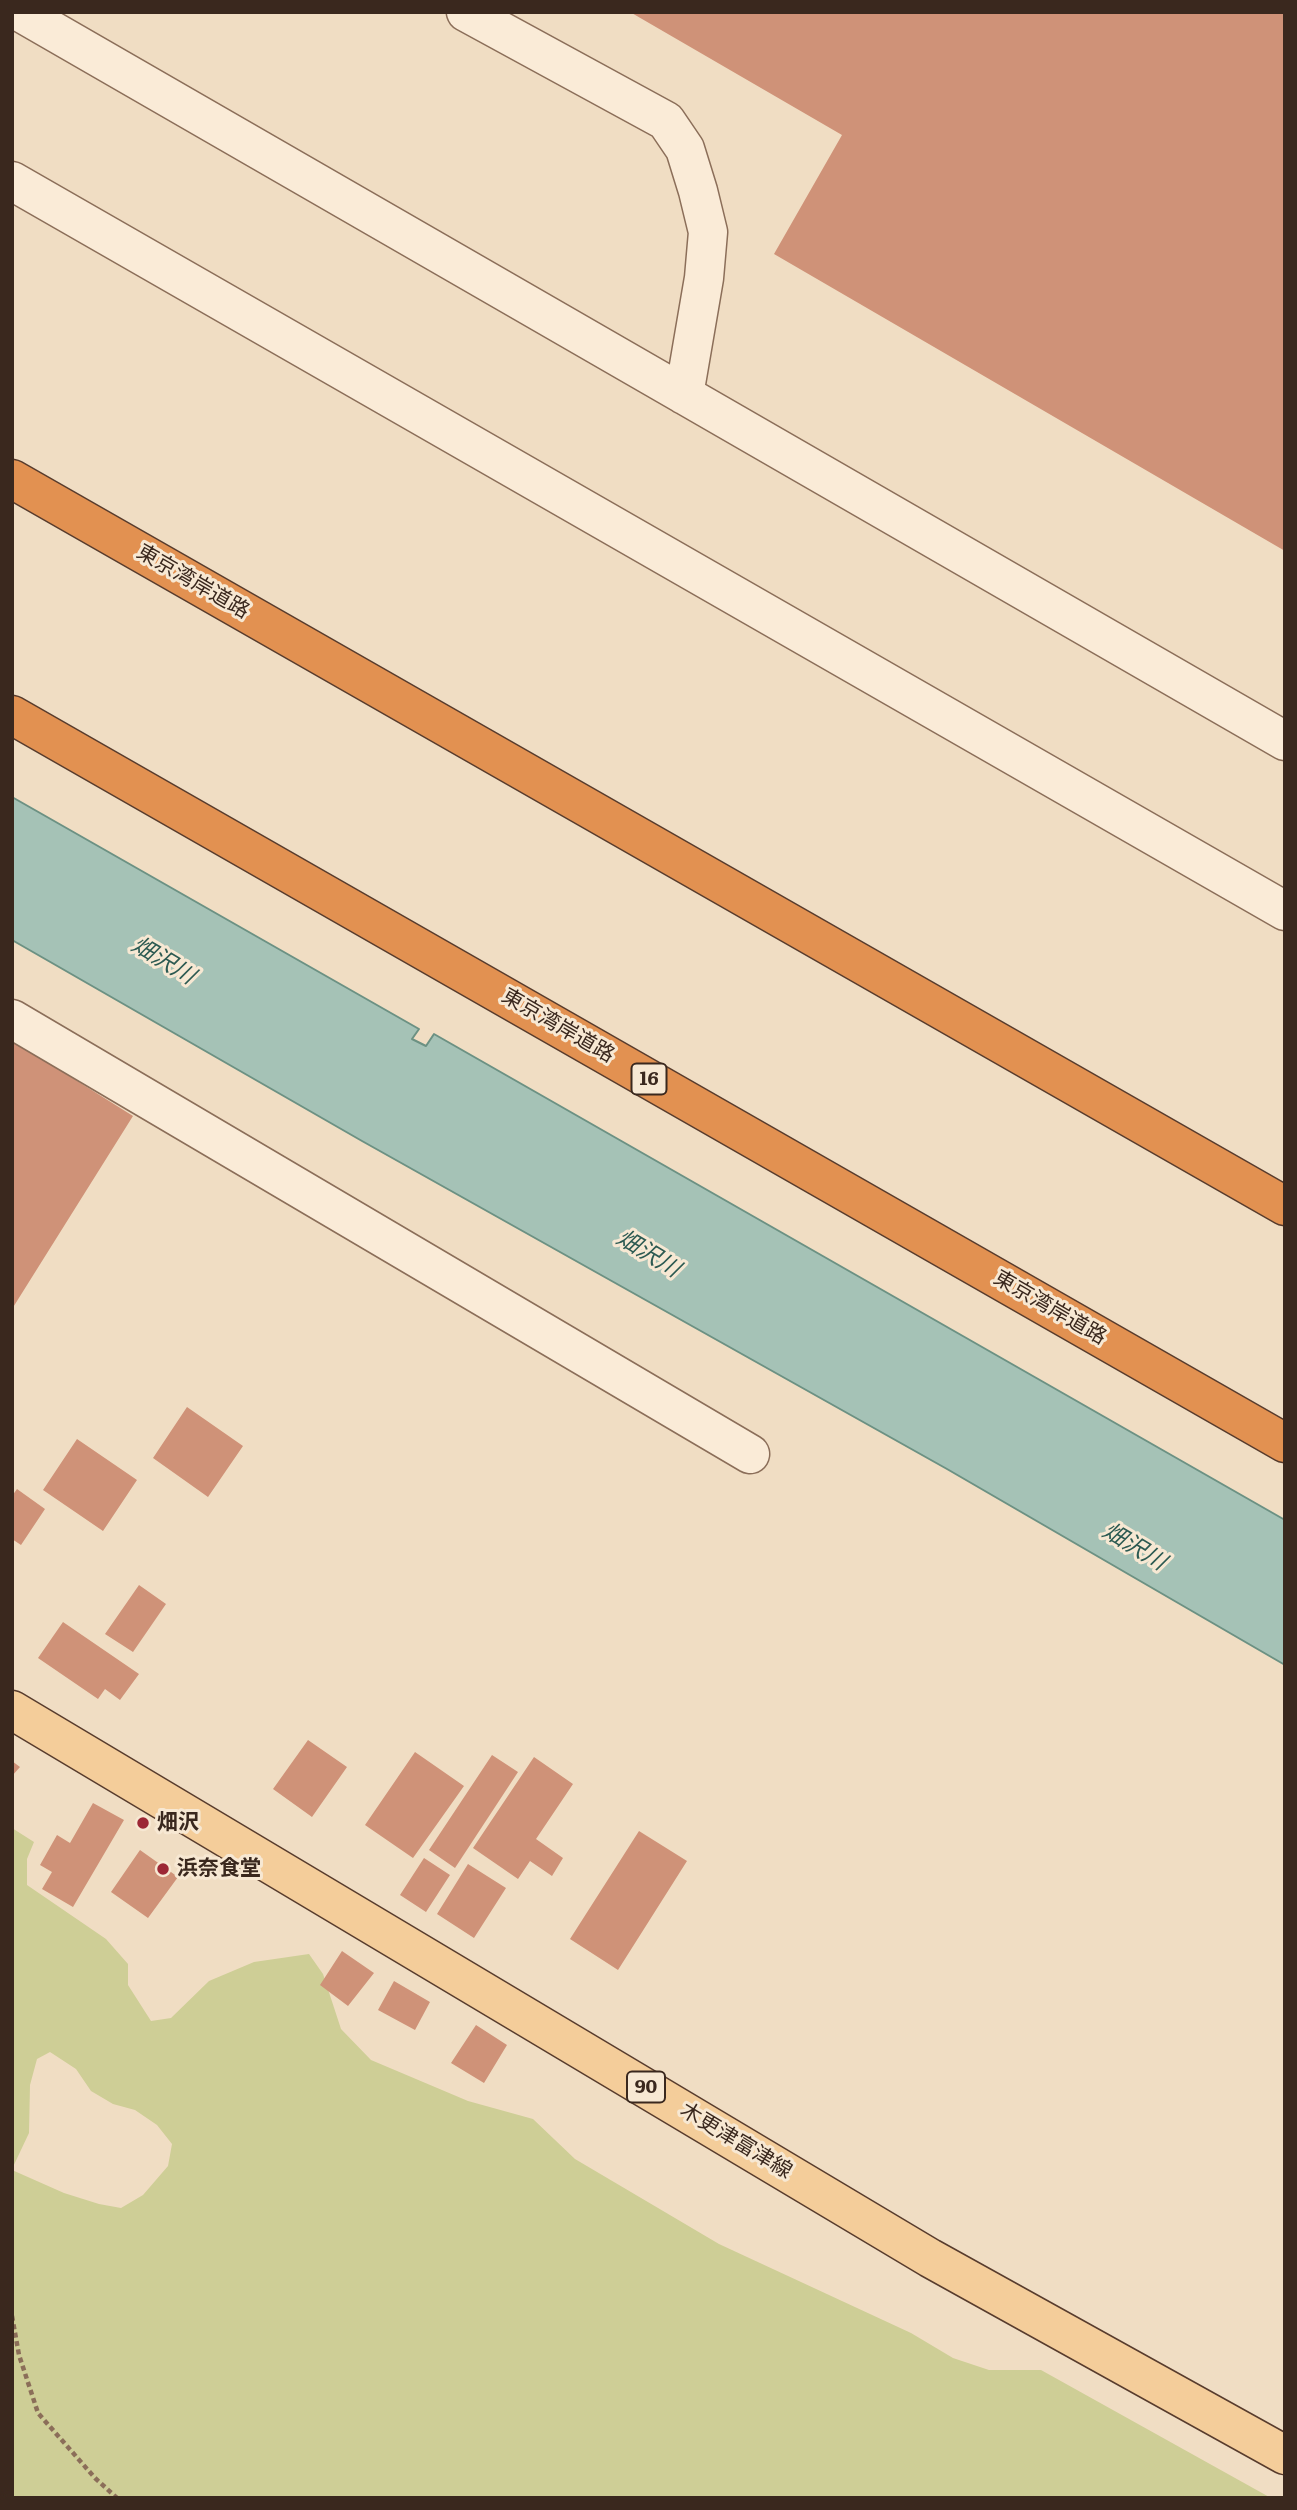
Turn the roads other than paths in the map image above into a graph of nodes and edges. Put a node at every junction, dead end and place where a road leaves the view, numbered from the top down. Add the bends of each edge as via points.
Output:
1 (19, 12) edge
2 (466, 12) edge
3 (12, 181) edge
4 (684, 395) junction
5 (12, 479) edge
6 (12, 715) edge
7 (1285, 741) edge
8 (1285, 911) edge
9 (12, 1019) edge
10 (1285, 1206) edge
11 (1285, 1443) edge
12 (750, 1454) dead end
13 (12, 1710) edge
14 (1285, 2455) edge

1 - 4 street
2 - 4 street via 666,121 685,149 708,232
3 - 8 street
4 - 7 street
5 - 10 highway, 東京湾岸道路
6 - 11 highway, 東京湾岸道路 / 16
9 - 12 street
13 - 14 main road, 木更津富津線 / 90 via 930,2258

